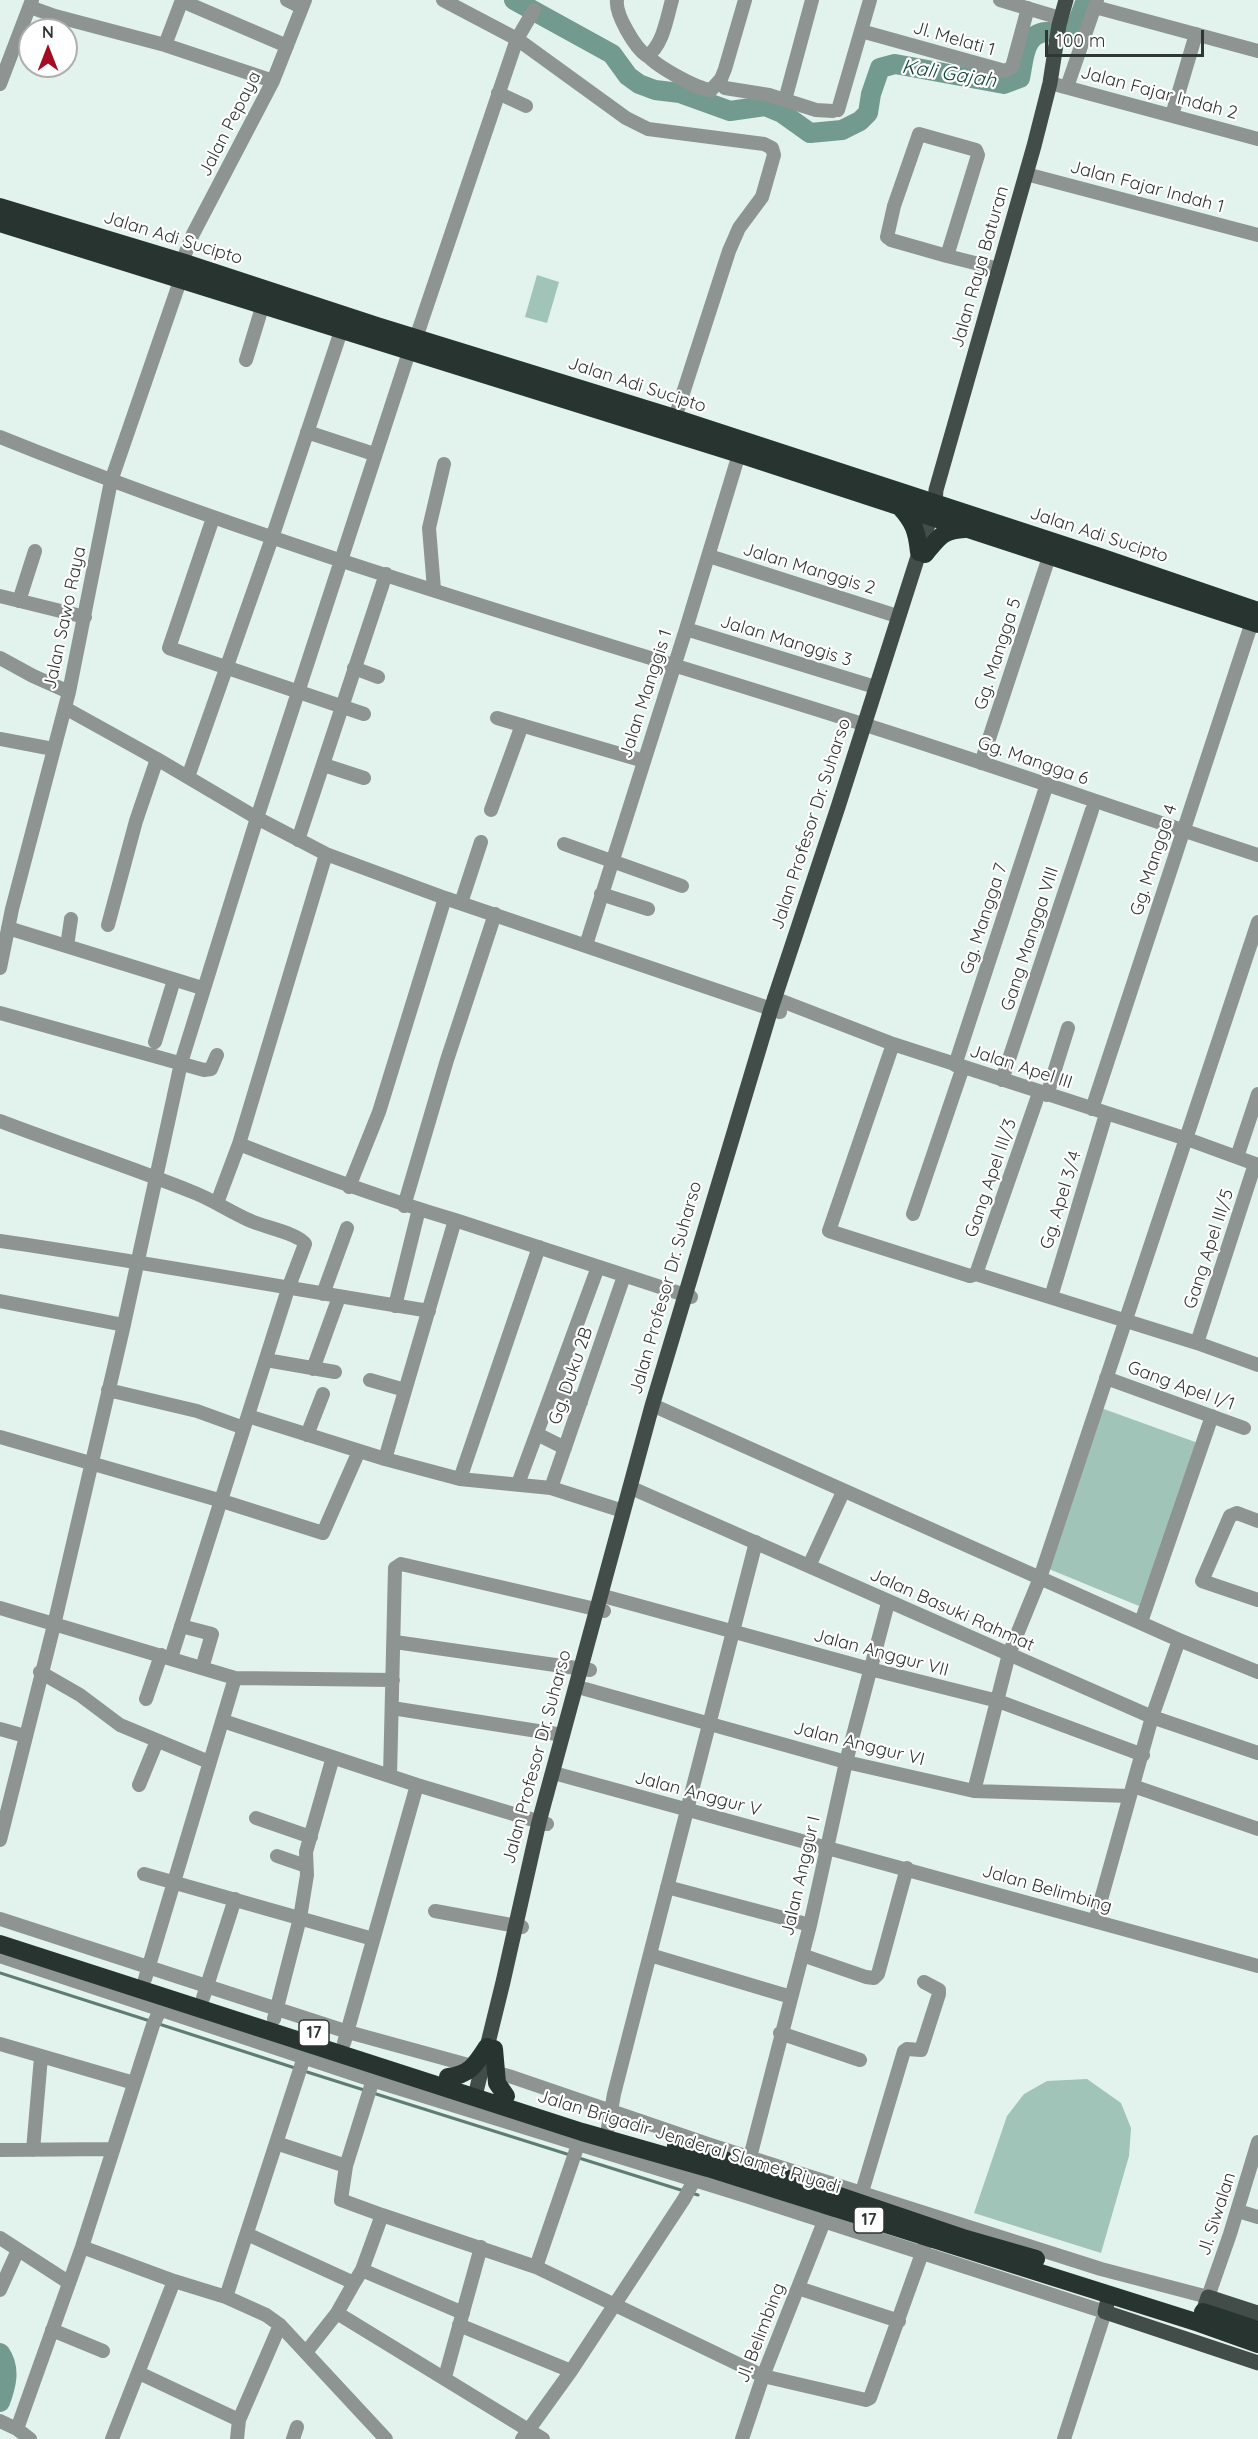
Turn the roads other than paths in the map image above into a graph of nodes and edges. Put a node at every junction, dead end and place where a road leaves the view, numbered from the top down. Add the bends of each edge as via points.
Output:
1 (287, 0) edge
2 (443, 0) edge
3 (617, 0) edge
4 (672, 0) edge
5 (745, 0) edge
6 (812, 0) edge
7 (870, 0) edge
8 (999, 0) edge
9 (1066, 0) edge
10 (182, 1) edge
11 (31, 3) edge
12 (1096, 3) edge
13 (303, 4) edge
14 (1028, 8) junction
15 (534, 10) dead end
16 (1058, 27) junction
17 (861, 31) junction
18 (1196, 34) junction
19 (517, 39) junction
20 (165, 45) junction
21 (287, 46) junction
22 (1258, 50) edge
23 (648, 56) junction
24 (273, 81) junction
25 (718, 82) junction
26 (1050, 83) junction
27 (0, 84) edge
28 (1067, 87) junction
29 (498, 93) junction
30 (784, 100) junction
31 (526, 106) dead end
32 (1172, 115) junction
33 (1258, 139) edge
34 (1026, 174) junction
35 (0, 207) edge
36 (0, 223) edge
37 (1258, 236) edge
38 (947, 256) junction
39 (182, 262) junction
40 (999, 269) junction
41 (180, 280) junction
42 (260, 314) dead end
43 (342, 328) junction
44 (413, 343) junction
45 (246, 360) dead end
46 (675, 418) junction
47 (307, 432) junction
48 (0, 437) edge
49 (374, 454) junction
50 (740, 454) junction
51 (444, 464) dead end
52 (111, 481) junction
53 (900, 507) junction
54 (936, 507) junction
55 (213, 518) junction
56 (967, 529) junction
57 (272, 538) junction
58 (35, 551) dead end
59 (922, 553) junction
60 (709, 556) junction
61 (1049, 557) junction
62 (342, 562) junction
63 (386, 574) junction
64 (434, 589) junction
65 (0, 596) edge
66 (19, 601) junction
67 (897, 616) junction
68 (85, 617) junction
69 (1256, 619) edge
70 (686, 629) junction
71 (0, 658) edge
72 (674, 665) junction
73 (228, 667) junction
74 (354, 668) junction
75 (378, 677) dead end
76 (875, 687) junction
77 (300, 691) junction
78 (69, 692) junction
79 (342, 705) junction
80 (65, 708) junction
81 (364, 714) dead end
82 (497, 718) dead end
83 (522, 725) junction
84 (867, 725) junction
85 (0, 739) edge
86 (53, 749) junction
87 (157, 759) junction
88 (644, 761) junction
89 (981, 763) junction
90 (324, 765) junction
91 (188, 777) junction
92 (364, 778) dead end
93 (1047, 784) junction
94 (491, 810) dead end
95 (1092, 810) dead end
96 (257, 818) junction
97 (1183, 831) junction
98 (298, 840) junction
99 (481, 843) dead end
100 (564, 844) dead end
101 (326, 854) junction
102 (1258, 855) edge
103 (612, 862) junction
104 (682, 886) dead end
105 (601, 894) junction
106 (445, 898) junction
107 (461, 903) junction
108 (6, 908) edge
109 (648, 909) dead end
110 (495, 915) junction
111 (71, 919) dead end
112 (1258, 922) edge
113 (108, 925) dead end
114 (8, 928) junction
115 (586, 945) junction
116 (67, 946) junction
117 (0, 968) edge
118 (174, 980) junction
119 (202, 988) junction
120 (777, 1005) junction
121 (0, 1013) edge
122 (1068, 1028) dead end
123 (155, 1042) dead end
124 (893, 1044) junction
125 (217, 1055) dead end
126 (181, 1063) junction
127 (959, 1066) junction
128 (1002, 1080) junction
129 (1043, 1094) junction
130 (1258, 1094) edge
131 (1092, 1109) junction
132 (1106, 1114) junction
133 (0, 1121) edge
134 (1187, 1139) junction
135 (239, 1144) junction
136 (1237, 1157) junction
137 (1256, 1166) edge
138 (155, 1178) junction
139 (350, 1187) junction
140 (218, 1203) junction
141 (404, 1206) junction
142 (418, 1209) junction
143 (913, 1214) dead end
144 (455, 1220) junction
145 (347, 1228) dead end
146 (0, 1241) edge
147 (539, 1247) junction
148 (138, 1261) junction
149 (598, 1267) junction
150 (976, 1274) junction
151 (624, 1276) junction
152 (288, 1289) junction
153 (323, 1294) junction
154 (688, 1296) junction
155 (339, 1297) junction
156 (1051, 1297) junction
157 (0, 1301) edge
158 (395, 1306) junction
159 (429, 1311) junction
160 (1124, 1321) junction
161 (124, 1325) junction
162 (1197, 1342) junction
163 (266, 1360) junction
164 (1258, 1365) edge
165 (313, 1369) junction
166 (335, 1372) dead end
167 (1106, 1378) junction
168 (370, 1380) dead end
169 (553, 1389) junction
170 (108, 1390) junction
171 (405, 1390) junction
172 (323, 1394) dead end
173 (581, 1402) junction
174 (659, 1408) junction
175 (1212, 1416) junction
176 (246, 1422) junction
177 (1244, 1428) dead end
178 (537, 1434) junction
179 (307, 1435) junction
180 (0, 1437) edge
181 (565, 1448) junction
182 (359, 1451) junction
183 (385, 1459) junction
184 (91, 1463) junction
185 (460, 1479) junction
186 (518, 1484) junction
187 (551, 1488) junction
188 (633, 1489) junction
189 (843, 1492) junction
190 (222, 1501) junction
191 (626, 1511) junction
192 (1258, 1521) edge
193 (756, 1542) junction
194 (809, 1566) junction
195 (1040, 1578) junction
196 (1258, 1600) edge
197 (888, 1603) junction
198 (602, 1605) junction
199 (0, 1608) edge
200 (1141, 1622) junction
201 (54, 1625) junction
202 (181, 1626) junction
203 (732, 1632) junction
204 (1179, 1640) junction
205 (395, 1642) junction
206 (1009, 1654) junction
207 (166, 1657) junction
208 (202, 1668) junction
209 (870, 1669) junction
210 (585, 1670) junction
211 (40, 1672) junction
212 (1258, 1672) edge
213 (235, 1678) junction
214 (393, 1680) junction
215 (585, 1689) junction
216 (147, 1699) dead end
217 (998, 1701) junction
218 (392, 1708) junction
219 (1152, 1717) junction
220 (223, 1721) junction
221 (709, 1722) junction
222 (0, 1729) edge
223 (562, 1735) junction
224 (25, 1736) junction
225 (157, 1741) junction
226 (1258, 1753) edge
227 (1143, 1755) junction
228 (333, 1757) junction
229 (209, 1762) junction
230 (846, 1762) junction
231 (561, 1775) junction
232 (390, 1776) junction
233 (139, 1785) dead end
234 (417, 1785) junction
235 (974, 1791) junction
236 (1132, 1791) junction
237 (687, 1810) junction
238 (256, 1818) dead end
239 (543, 1823) junction
240 (1258, 1829) edge
241 (1, 1835) edge
242 (311, 1837) junction
243 (826, 1846) junction
244 (277, 1856) dead end
245 (306, 1866) junction
246 (907, 1868) junction
247 (144, 1874) dead end
248 (172, 1881) junction
249 (667, 1887) junction
250 (234, 1899) junction
251 (435, 1911) dead end
252 (300, 1918) junction
253 (0, 1919) edge
254 (1095, 1921) junction
255 (810, 1925) junction
256 (518, 1926) junction
257 (0, 1931) edge
258 (44, 1939) junction
259 (373, 1939) junction
260 (0, 1944) edge
261 (650, 1955) junction
262 (802, 1955) junction
263 (0, 1956) edge
264 (18, 1956) junction
265 (1258, 1966) edge
266 (62, 1971) junction
267 (145, 1979) junction
268 (924, 1982) dead end
269 (205, 1992) junction
270 (791, 1997) junction
271 (159, 2012) junction
272 (275, 2014) junction
273 (780, 2033) junction
274 (346, 2037) junction
275 (0, 2044) edge
276 (490, 2048) joint
277 (41, 2057) junction
278 (860, 2060) dead end
279 (303, 2061) junction
280 (482, 2080) junction
281 (134, 2083) junction
282 (372, 2083) junction
283 (610, 2119) junction
284 (1258, 2142) edge
285 (276, 2143) junction
286 (578, 2148) junction
287 (113, 2149) junction
288 (0, 2150) edge
289 (33, 2150) junction
290 (346, 2166) junction
291 (698, 2172) junction
292 (755, 2173) junction
293 (862, 2192) junction
294 (1238, 2211) junction
295 (382, 2215) junction
296 (1258, 2217) edge
297 (826, 2219) junction
298 (247, 2234) junction
299 (0, 2238) edge
300 (82, 2247) junction
301 (481, 2247) junction
302 (18, 2250) junction
303 (921, 2256) junction
304 (537, 2267) junction
305 (362, 2270) junction
306 (174, 2281) junction
307 (68, 2282) junction
308 (354, 2283) junction
309 (798, 2288) junction
310 (0, 2290) edge
311 (226, 2297) junction
312 (614, 2303) junction
313 (1205, 2305) junction
314 (337, 2313) junction
315 (1258, 2313) edge
316 (1104, 2316) junction
317 (461, 2319) junction
318 (899, 2320) junction
319 (280, 2325) junction
320 (52, 2330) junction
321 (1258, 2330) edge
322 (1258, 2344) edge
323 (103, 2351) dead end
324 (307, 2351) junction
325 (1258, 2363) edge
326 (571, 2371) junction
327 (139, 2373) junction
328 (763, 2376) junction
329 (445, 2377) junction
330 (239, 2420) junction
331 (4, 2425) edge
332 (525, 2434) edge
333 (30, 2439) edge
334 (112, 2439) edge
335 (237, 2439) edge
336 (386, 2439) edge
337 (543, 2439) edge
338 (742, 2439) edge
339 (1064, 2439) edge

1 - 13 street
2 - 19 street
3 - 23 street via 617,12
4 - 23 street via 660,39
5 - 25 street
6 - 30 street
7 - 17 street
8 - 14 street
9 - 16 main road, Jalan Raya Baturan
10 - 20 street
10 - 21 street
11 - 20 street via 55,16
11 - 27 street
12 - 18 street
12 - 28 street
13 - 21 street, Jalan Pepaya
14 - 16 street
14 - 17 street, Jl. Melati 1 via 1012,67 1005,71
15 - 19 street
16 - 26 main road, Jalan Raya Baturan
17 - 30 street via 835,111 816,110
18 - 22 street
18 - 32 street
19 - 29 street
19 - 46 street via 644,128 764,144 773,150 762,197 739,228 729,251
20 - 24 street
21 - 24 street, Jalan Pepaya
23 - 25 street via 705,89 711,90
24 - 39 street, Jalan Pepaya
25 - 30 street via 725,88
26 - 28 street, Jalan Fajar Indah 2
26 - 34 main road, Jalan Raya Baturan
28 - 32 street, Jalan Fajar Indah 2
29 - 31 street
29 - 44 street
32 - 33 street, Jalan Fajar Indah 2
34 - 37 street, Jalan Fajar Indah 1
34 - 40 main road, Jalan Raya Baturan
35 - 39 highway, Jalan Adi Sucipto
36 - 41 highway, Jalan Adi Sucipto
38 - 38 street via 977,153 974,148 919,134 887,237
38 - 40 street
39 - 44 highway, Jalan Adi Sucipto
40 - 54 main road, Jalan Raya Baturan
41 - 43 highway, Jalan Adi Sucipto
41 - 52 street, Jalan Sawo Raya
42 - 45 street
43 - 44 highway, Jalan Adi Sucipto
43 - 47 street
44 - 46 highway, Jalan Adi Sucipto
44 - 49 street
44 - 50 highway, Jalan Adi Sucipto
46 - 54 highway, Jalan Adi Sucipto
47 - 49 street
47 - 57 street
48 - 52 street, Gg. Mangga 6
49 - 62 street
50 - 53 highway, Jalan Adi Sucipto
50 - 60 street, Jalan Manggis 1
51 - 64 street via 429,528
52 - 55 street, Gg. Mangga 6
52 - 68 street, Jalan Sawo Raya
53 - 54 highway, Jalan Adi Sucipto
53 - 59 highway via 912,519
54 - 56 highway, Jalan Adi Sucipto
54 - 59 main road, Jalan Profesor Dr. Suharso
54 - 69 highway, Jalan Adi Sucipto
55 - 57 street, Gg. Mangga 6
55 - 73 street via 169,648
56 - 59 highway via 941,535
56 - 61 highway, Jalan Adi Sucipto
57 - 62 street, Gg. Mangga 6
57 - 73 street
58 - 66 street
59 - 67 main road, Jalan Profesor Dr. Suharso
59 - 84 main road, Jalan Profesor Dr. Suharso
60 - 67 street, Jalan Manggis 2
60 - 70 street, Jalan Manggis 1
61 - 69 highway, Jalan Adi Sucipto
61 - 89 street, Gg. Mangga 5
62 - 63 street, Gg. Mangga 6
62 - 77 street
63 - 64 street, Gg. Mangga 6
63 - 74 street
64 - 72 street, Gg. Mangga 6
65 - 66 street
66 - 68 street
67 - 76 main road, Jalan Profesor Dr. Suharso
68 - 78 street, Jalan Sawo Raya
69 - 97 street, Gg. Mangga 4
70 - 72 street, Jalan Manggis 1
70 - 76 street, Jalan Manggis 3
71 - 78 street
72 - 84 street, Gg. Mangga 6
72 - 88 street, Jalan Manggis 1
73 - 77 street
73 - 91 street
74 - 75 street
74 - 79 street
76 - 84 main road, Jalan Profesor Dr. Suharso
77 - 79 street
77 - 96 street
78 - 80 street, Jalan Sawo Raya
79 - 81 street
79 - 90 street
80 - 86 street, Jalan Sawo Raya
80 - 87 street, Jalan Apel III
82 - 83 street
83 - 88 street
83 - 94 street
84 - 89 street, Gg. Mangga 6
84 - 120 main road, Jalan Profesor Dr. Suharso
85 - 86 street
86 - 108 street, Jalan Sawo Raya
87 - 91 street, Jalan Apel III
87 - 113 street
88 - 103 street, Jalan Manggis 1
89 - 93 street, Gg. Mangga 6
90 - 92 street
90 - 98 street
91 - 96 street, Jalan Apel III
93 - 97 street, Gg. Mangga 6
93 - 127 street, Gg. Mangga 7
95 - 128 street, Gang Mangga VIII
96 - 98 street, Jalan Apel III
96 - 119 street
97 - 102 street, Gg. Mangga 6
97 - 131 street, Gg. Mangga 4
98 - 101 street, Jalan Apel III
99 - 107 street
100 - 103 street
101 - 106 street, Jalan Apel III
101 - 135 street
103 - 104 street
103 - 105 street, Jalan Manggis 1
105 - 109 street
105 - 115 street, Jalan Manggis 1
106 - 107 street, Jalan Apel III
106 - 139 street via 379,1112
107 - 110 street, Jalan Apel III
108 - 114 street, Jalan Sawo Raya
110 - 115 street, Jalan Apel III
110 - 141 street
111 - 116 street
112 - 134 street
114 - 116 street
114 - 117 street, Jalan Sawo Raya
115 - 120 street, Jalan Apel III
116 - 118 street
118 - 119 street
118 - 123 street
119 - 126 street
120 - 124 street, Jalan Apel III
120 - 154 main road, Jalan Profesor Dr. Suharso
121 - 126 street
122 - 129 street, Gang Apel III/3
124 - 127 street, Jalan Apel III
124 - 150 street via 829,1231 970,1276
125 - 126 street via 208,1071
126 - 138 street
127 - 128 street, Jalan Apel III
127 - 143 street, Gg. Mangga 7
128 - 129 street, Jalan Apel III
129 - 131 street, Jalan Apel III
129 - 150 street, Gang Apel III/3
130 - 136 street
131 - 132 street, Jalan Apel III
132 - 134 street, Jalan Apel III
132 - 156 street, Gg. Apel 3/4
133 - 138 street
134 - 136 street, Jalan Apel III
134 - 160 street
135 - 139 street
135 - 140 street
136 - 137 street, Jalan Apel III
137 - 162 street, Gang Apel III/5
138 - 140 street
138 - 148 street
139 - 141 street
140 - 152 street via 251,1221 303,1240 305,1244
141 - 142 street
142 - 144 street
142 - 158 street
144 - 147 street
144 - 159 street
145 - 153 street
146 - 148 street
147 - 149 street
147 - 185 street
148 - 152 street
148 - 161 street
149 - 151 street
149 - 169 street
150 - 156 street
151 - 154 street
151 - 173 street, Gg. Duku 2B
152 - 153 street
152 - 163 street
153 - 155 street
154 - 174 main road, Jalan Profesor Dr. Suharso
154 - 188 main road, Jalan Profesor Dr. Suharso
155 - 158 street
155 - 165 street
156 - 160 street
157 - 161 street
158 - 159 street
159 - 171 street
160 - 162 street
160 - 167 street
161 - 170 street
162 - 164 street
163 - 165 street
163 - 176 street
165 - 166 street
167 - 175 street, Gang Apel I/1
167 - 195 street
168 - 171 street
169 - 173 street
169 - 178 street
170 - 176 street
170 - 184 street
171 - 183 street
172 - 179 street
173 - 181 street, Gg. Duku 2B
174 - 188 main road, Jalan Profesor Dr. Suharso
174 - 189 street
175 - 177 street, Gang Apel I/1
175 - 200 street
176 - 179 street
176 - 190 street
178 - 181 street
178 - 186 street
179 - 182 street
180 - 184 street
181 - 187 street, Gg. Duku 2B
182 - 183 street
182 - 190 street via 322,1533
183 - 185 street
184 - 190 street
184 - 201 street
185 - 186 street
186 - 187 street
187 - 191 street
188 - 191 main road, Jalan Profesor Dr. Suharso
188 - 193 street, Jalan Basuki Rahmat
189 - 194 street
189 - 195 street
190 - 202 street
191 - 198 main road, Jalan Profesor Dr. Suharso
192 - 196 street via 1237,1513 1230,1516 1202,1581
193 - 194 street, Jalan Basuki Rahmat
193 - 203 street
194 - 197 street, Jalan Basuki Rahmat
195 - 200 street
195 - 206 street
197 - 206 street, Jalan Basuki Rahmat
197 - 209 street, Jalan Anggur I
198 - 203 street, Jalan Anggur VII
198 - 205 street, Jalan Anggur VII via 401,1564 395,1568
198 - 210 main road, Jalan Profesor Dr. Suharso
199 - 201 street
200 - 204 street
201 - 207 street
201 - 211 street
202 - 207 street
202 - 208 street via 212,1634
203 - 209 street, Jalan Anggur VII
203 - 221 street
204 - 212 street
204 - 219 street
205 - 210 street
205 - 214 street
206 - 217 street
206 - 219 street, Jalan Basuki Rahmat
207 - 208 street
207 - 216 street
208 - 213 street
209 - 217 street, Jalan Anggur VII
209 - 230 street, Jalan Anggur I
210 - 215 main road, Jalan Profesor Dr. Suharso
210 - 223 main road, Jalan Profesor Dr. Suharso
211 - 224 street
211 - 225 street via 120,1725
213 - 214 street
213 - 220 street
214 - 218 street
215 - 221 street, Jalan Anggur VI
215 - 231 main road, Jalan Profesor Dr. Suharso
217 - 227 street, Jalan Anggur VII
217 - 235 street
218 - 223 street
218 - 232 street
219 - 226 street, Jalan Basuki Rahmat
219 - 227 street
220 - 228 street
220 - 229 street
221 - 230 street, Jalan Anggur VI
221 - 237 street
222 - 224 street
223 - 239 main road, Jalan Profesor Dr. Suharso
224 - 241 street
225 - 229 street
225 - 233 street
227 - 236 street
228 - 232 street
228 - 242 street
229 - 248 street
230 - 235 street, Jalan Anggur VI
230 - 243 street, Jalan Anggur I
231 - 237 street, Jalan Anggur V
231 - 239 main road, Jalan Profesor Dr. Suharso
232 - 234 street
234 - 239 street
234 - 259 street
235 - 236 street, Jalan Anggur VI
236 - 240 street, Jalan Anggur VI
236 - 254 street
237 - 243 street, Jalan Anggur V
237 - 249 street
238 - 242 street
239 - 256 main road, Jalan Profesor Dr. Suharso
242 - 245 street
243 - 246 street, Jalan Belimbing
243 - 255 street, Jalan Anggur I
244 - 245 street
245 - 252 street
246 - 254 street, Jalan Belimbing
246 - 262 street via 874,1978
247 - 248 street
248 - 250 street
248 - 267 street
249 - 255 street
249 - 261 street
250 - 252 street
250 - 269 street
251 - 256 street
252 - 259 street
252 - 272 street
253 - 258 street
254 - 265 street, Jalan Belimbing
255 - 262 street, Jalan Anggur I
256 - 276 main road, Jalan Profesor Dr. Suharso
257 - 258 highway, 17
258 - 267 highway, 17
259 - 274 street
260 - 264 highway, 17
261 - 270 street
261 - 283 street
262 - 270 street, Jalan Anggur I
263 - 264 street
264 - 266 highway, 17
266 - 267 highway, 17
266 - 271 street
267 - 269 highway, Jalan Brigadir Jenderal Slamet Riyadi / 17
267 - 271 highway, Jalan Brigadir Jenderal Slamet Riyadi / 17
268 - 293 street via 939,1990 939,1994 921,2050 904,2051
269 - 272 highway, Jalan Brigadir Jenderal Slamet Riyadi / 17
270 - 273 street, Jalan Anggur I
271 - 279 highway, Jalan Brigadir Jenderal Slamet Riyadi / 17
271 - 281 street
272 - 274 highway, Jalan Brigadir Jenderal Slamet Riyadi / 17
273 - 278 street
273 - 292 street, Jalan Anggur I
274 - 280 street
274 - 280 highway, Jalan Brigadir Jenderal Slamet Riyadi / 17 via 448,2077
275 - 277 street
276 - 280 highway
277 - 281 street
277 - 289 street
279 - 282 highway, Jalan Brigadir Jenderal Slamet Riyadi / 17
279 - 285 street
280 - 282 highway, Jalan Brigadir Jenderal Slamet Riyadi / 17
280 - 283 street
280 - 283 highway, Jalan Brigadir Jenderal Slamet Riyadi / 17 via 506,2096
280 - 286 highway, Jalan Brigadir Jenderal Slamet Riyadi / 17
281 - 287 street
282 - 286 street
282 - 290 street
283 - 291 highway, Jalan Brigadir Jenderal Slamet Riyadi / 17
284 - 294 street, Jl. Siwalan
285 - 290 street
285 - 298 street
286 - 291 highway, Jalan Brigadir Jenderal Slamet Riyadi / 17
286 - 304 street
287 - 289 street
287 - 300 street
288 - 289 street
290 - 295 street via 341,2200
291 - 292 highway, Jalan Brigadir Jenderal Slamet Riyadi / 17
291 - 292 highway, Jalan Brigadir Jenderal Slamet Riyadi / 17 via 730,2156
291 - 312 street
292 - 293 street
292 - 297 highway, Jalan Brigadir Jenderal Slamet Riyadi / 17
292 - 313 highway, Jalan Brigadir Jenderal Slamet Riyadi / 17 via 859,2202 966,2239
293 - 313 street
294 - 296 street
294 - 313 street, Jl. Siwalan
295 - 301 street
295 - 305 street
297 - 303 highway, Jalan Brigadir Jenderal Slamet Riyadi / 17
297 - 309 street, Jl. Belimbing
298 - 308 street
298 - 311 street
299 - 302 street
300 - 306 street
300 - 307 street
301 - 304 street
301 - 317 street
302 - 307 street
302 - 310 street
303 - 316 highway, Jalan Brigadir Jenderal Slamet Riyadi / 17
303 - 318 street
304 - 312 street
305 - 308 street
305 - 317 street
306 - 311 street
306 - 327 street
307 - 320 street
308 - 314 street
309 - 318 street
309 - 328 street, Jl. Belimbing
311 - 319 street
312 - 326 street
312 - 328 street
313 - 315 main road
313 - 321 highway, Jalan Brigadir Jenderal Slamet Riyadi / 17
314 - 324 street
314 - 329 street
316 - 322 highway, Jalan Brigadir Jenderal Slamet Riyadi / 17
316 - 325 main road
316 - 339 street
317 - 326 street
317 - 329 street
318 - 328 street via 868,2399
319 - 324 street
319 - 330 street
320 - 323 street
320 - 331 street
324 - 336 street
326 - 332 street
327 - 330 street
327 - 334 street
328 - 338 street, Jl. Belimbing
329 - 332 street
330 - 335 street
331 - 333 street
332 - 337 street

